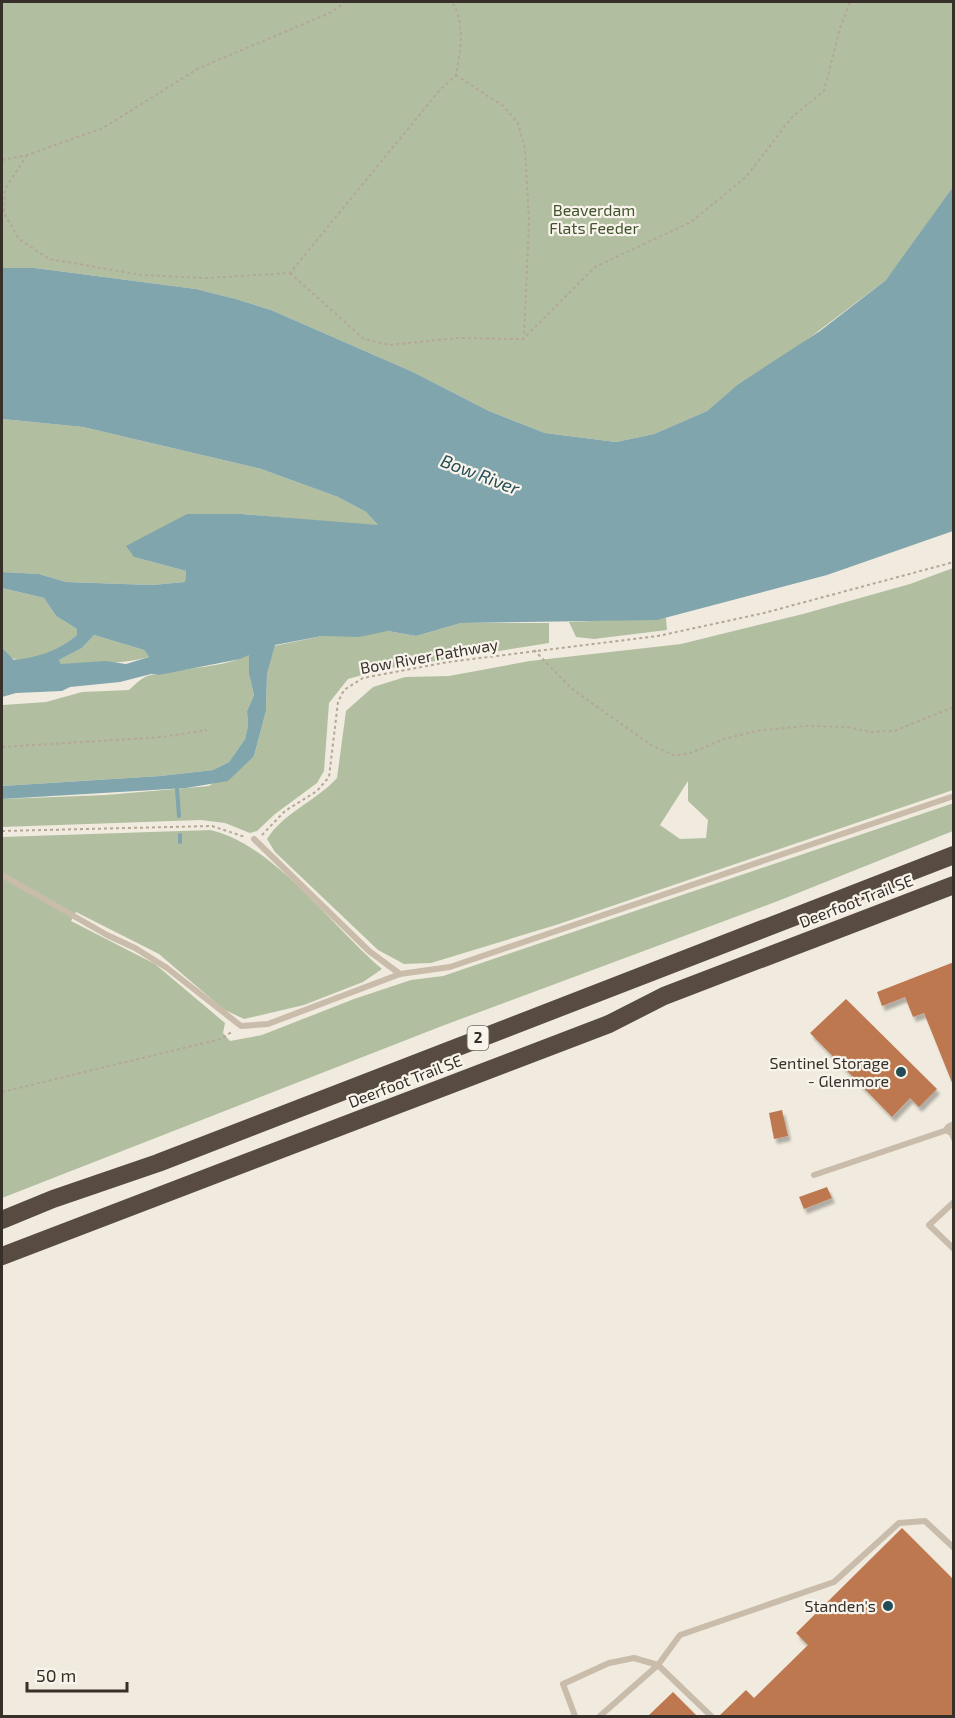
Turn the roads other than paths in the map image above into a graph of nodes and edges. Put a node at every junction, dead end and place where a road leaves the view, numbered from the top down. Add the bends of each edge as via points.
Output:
1 (954, 796) edge
2 (254, 839) road end
3 (954, 855) edge
4 (2, 875) edge
5 (954, 885) edge
6 (954, 898) edge
7 (400, 974) junction
8 (609, 1024) junction
9 (952, 1132) edge
10 (814, 1175) dead end
11 (954, 1202) edge
12 (2, 1220) edge
13 (954, 1249) edge
14 (2, 1256) edge
15 (954, 1548) edge
16 (658, 1665) junction
17 (575, 1716) edge
18 (600, 1716) edge
19 (711, 1716) edge

1 - 7 lane via 450,967
2 - 7 lane via 369,951
3 - 12 highway, Deerfoot Trail SE / 2
4 - 7 lane via 167,968 241,1026 268,1024
5 - 8 highway, Deerfoot Trail SE / 2 via 664,996
6 - 8 highway
8 - 14 highway, Deerfoot Trail SE / 2
9 - 10 lane
11 - 13 lane via 929,1225
15 - 16 lane via 925,1521 899,1523 834,1582 680,1635
16 - 17 lane via 634,1658 609,1663 563,1684
16 - 18 lane
16 - 19 lane

